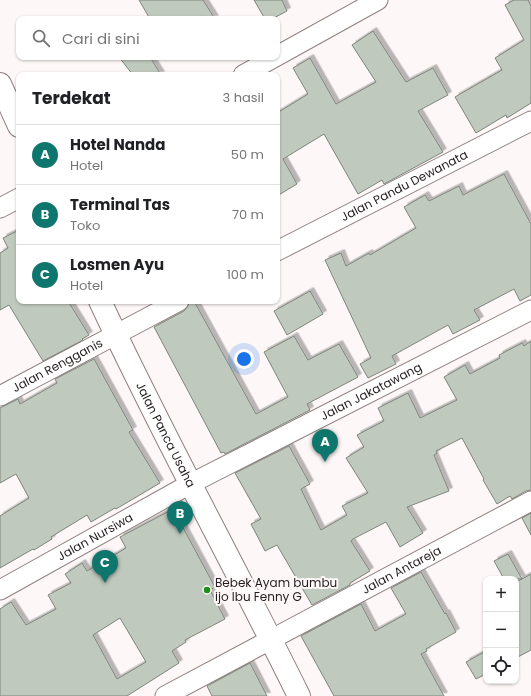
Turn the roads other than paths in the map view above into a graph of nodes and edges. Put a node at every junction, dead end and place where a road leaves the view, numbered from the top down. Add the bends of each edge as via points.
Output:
1 (378, 0) edge
2 (280, 54) edge
3 (269, 60) edge
4 (247, 72) edge
5 (0, 84) edge
6 (16, 119) edge
7 (531, 121) edge
8 (16, 200) edge
9 (0, 208) edge
10 (280, 249) edge
11 (101, 304) edge
12 (173, 304) edge
13 (531, 310) edge
14 (115, 334) junction
15 (0, 396) edge
16 (190, 484) junction
17 (531, 501) edge
18 (0, 590) edge
19 (271, 639) junction
20 (165, 696) edge
21 (299, 696) edge

1 - 2 street
3 - 4 street
5 - 6 main road
7 - 10 street, Jalan Pandu Dewanata
8 - 9 street
11 - 14 main road, Jalan Panca Usaha
12 - 14 street
13 - 16 street, Jalan Jakatawang
14 - 15 street, Jalan Rengganis
14 - 16 main road, Jalan Panca Usaha
16 - 18 street, Jalan Nursiwa
16 - 19 main road, Jalan Panca Usaha
17 - 19 street, Jalan Antareja
19 - 20 street, Jalan Antareja
19 - 21 main road, Jalan Panca Usaha

